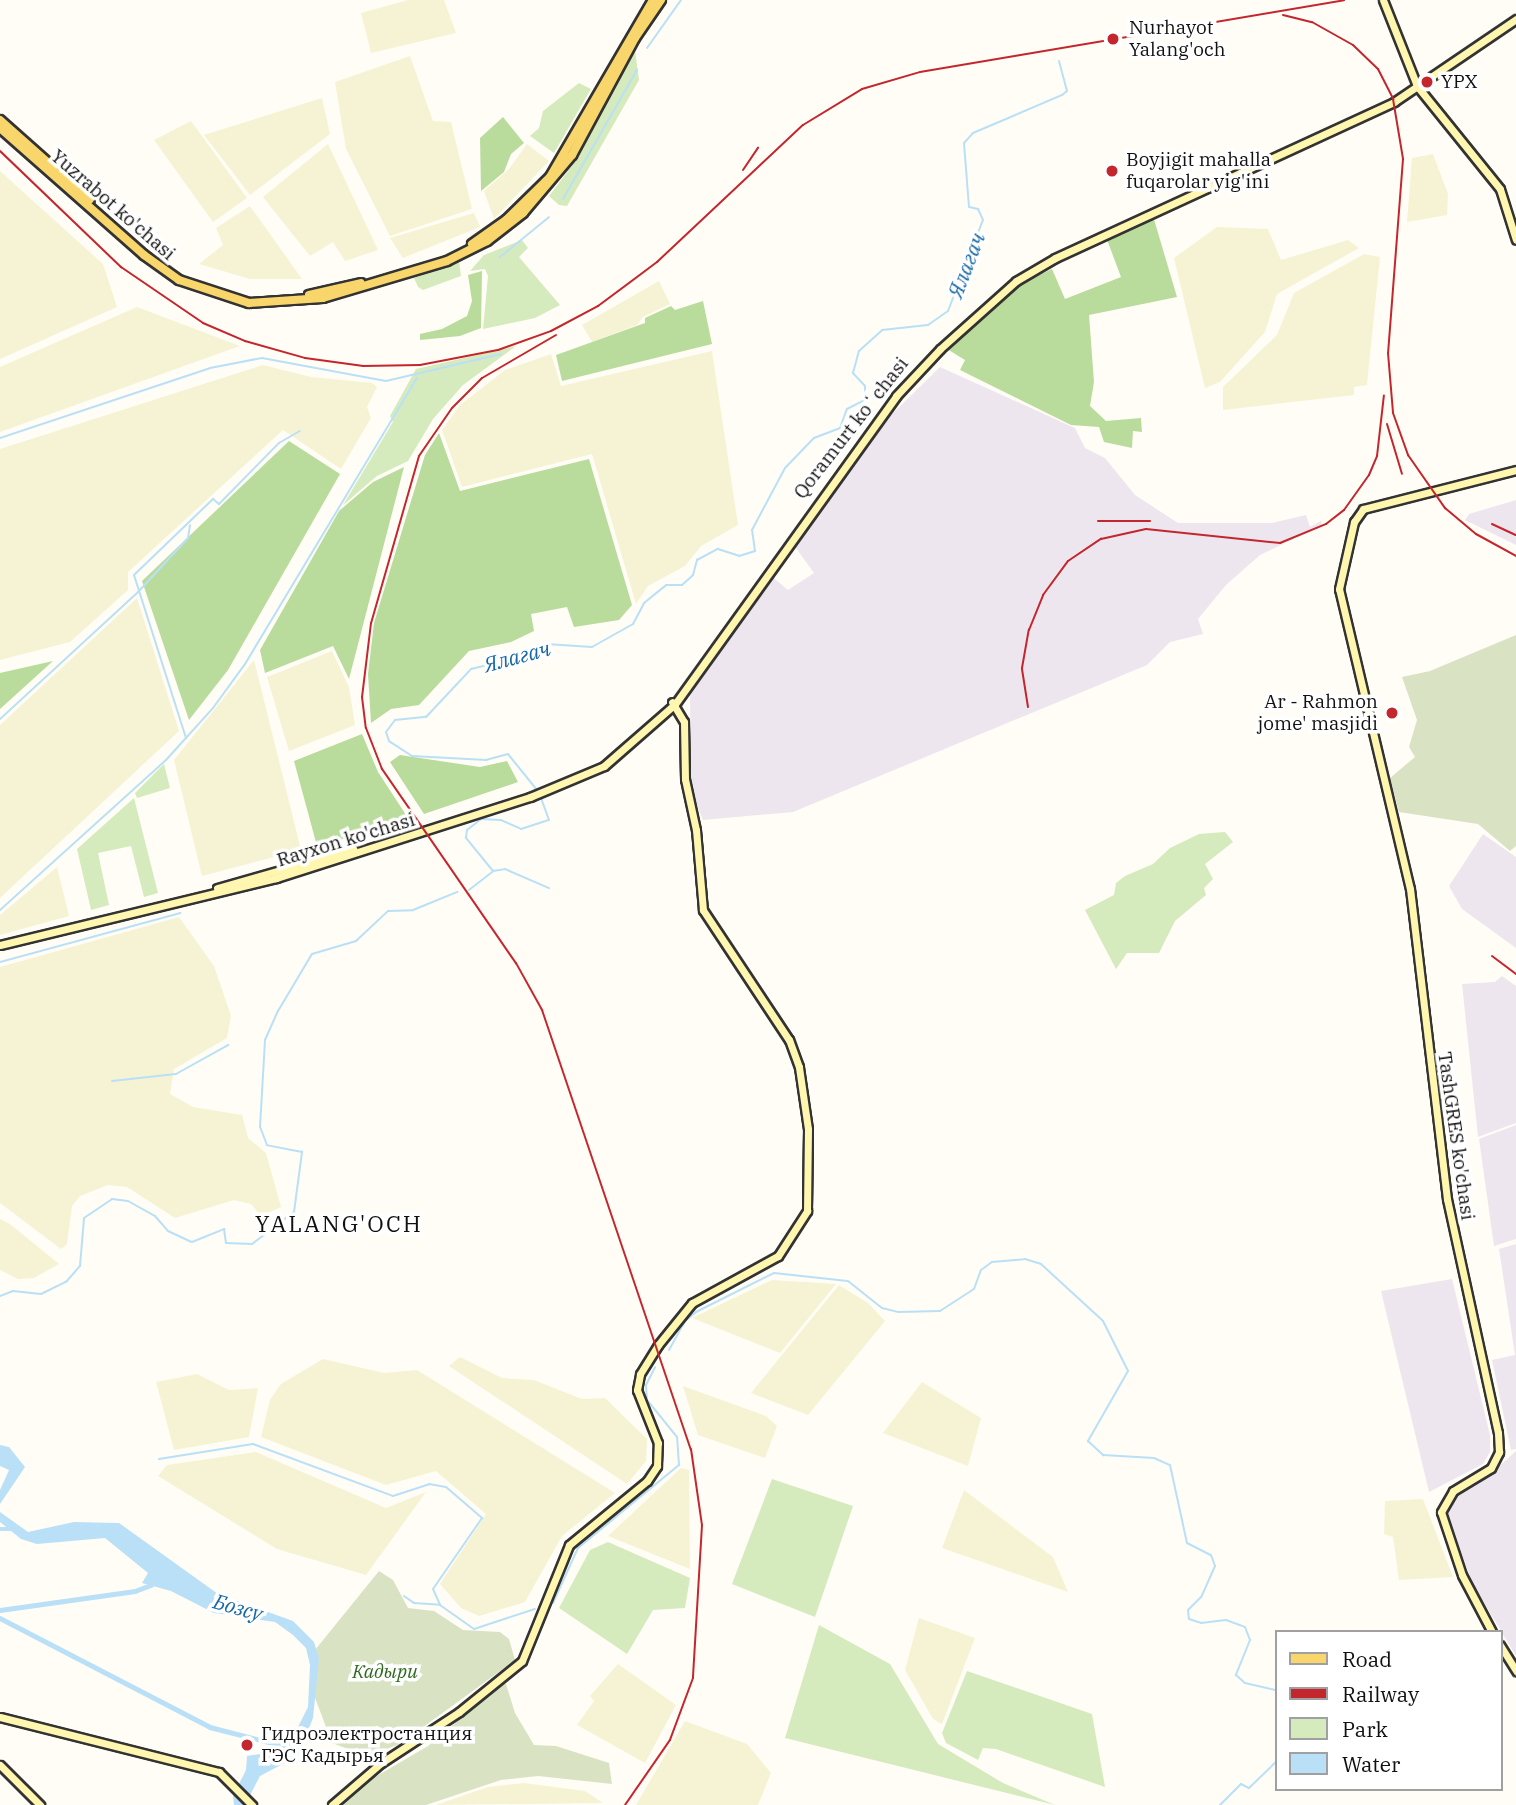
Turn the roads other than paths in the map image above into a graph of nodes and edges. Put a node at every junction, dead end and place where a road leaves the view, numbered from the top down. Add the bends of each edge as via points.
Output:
1 (653, 0) edge
2 (661, 0) edge
3 (1383, 0) edge
4 (1516, 17) edge
5 (633, 36) junction
6 (1418, 87) junction
7 (0, 120) edge
8 (0, 128) edge
9 (536, 198) junction
10 (1516, 240) edge
11 (1516, 470) edge
12 (674, 703) junction
13 (0, 943) edge
14 (1491, 1630) edge
15 (1502, 1649) edge
16 (1516, 1671) edge
17 (0, 1717) edge
18 (0, 1765) edge
19 (251, 1803) edge
20 (40, 1805) edge
21 (332, 1805) edge

1 - 5 main road, Yuzrabot ko'chasi
2 - 5 main road, Yuzrabot ko'chasi
3 - 6 main road
4 - 6 main road, Qoramurt koʻchasi
5 - 9 main road, Yuzrabot ko'chasi
6 - 10 main road via 1498,186
6 - 12 main road, Qoramurt koʻchasi via 1055,258 1016,281 896,396
7 - 9 main road, Yuzrabot ko'chasi via 160,262 192,281 239,296 307,296 422,265 481,238
8 - 9 main road, Yuzrabot ko'chasi via 164,271 205,292 249,303 323,299 430,268 481,244
11 - 14 main road, TashGRES ko'chasi via 1360,512 1341,576 1342,609 1410,889 1447,1199 1498,1433 1499,1451 1491,1468 1453,1491 1441,1512 1466,1586
12 - 13 main road, Rayxon ko'chasi via 604,766 530,796 275,873
12 - 21 main road via 684,722 685,779 696,830 703,910 789,1041 799,1067 808,1129 807,1211 778,1256 697,1300 658,1345 640,1374 637,1390 658,1443 657,1466 647,1481 569,1545 522,1661 459,1712 381,1763
15 - 16 main road
17 - 19 main road via 219,1772
18 - 20 main road

